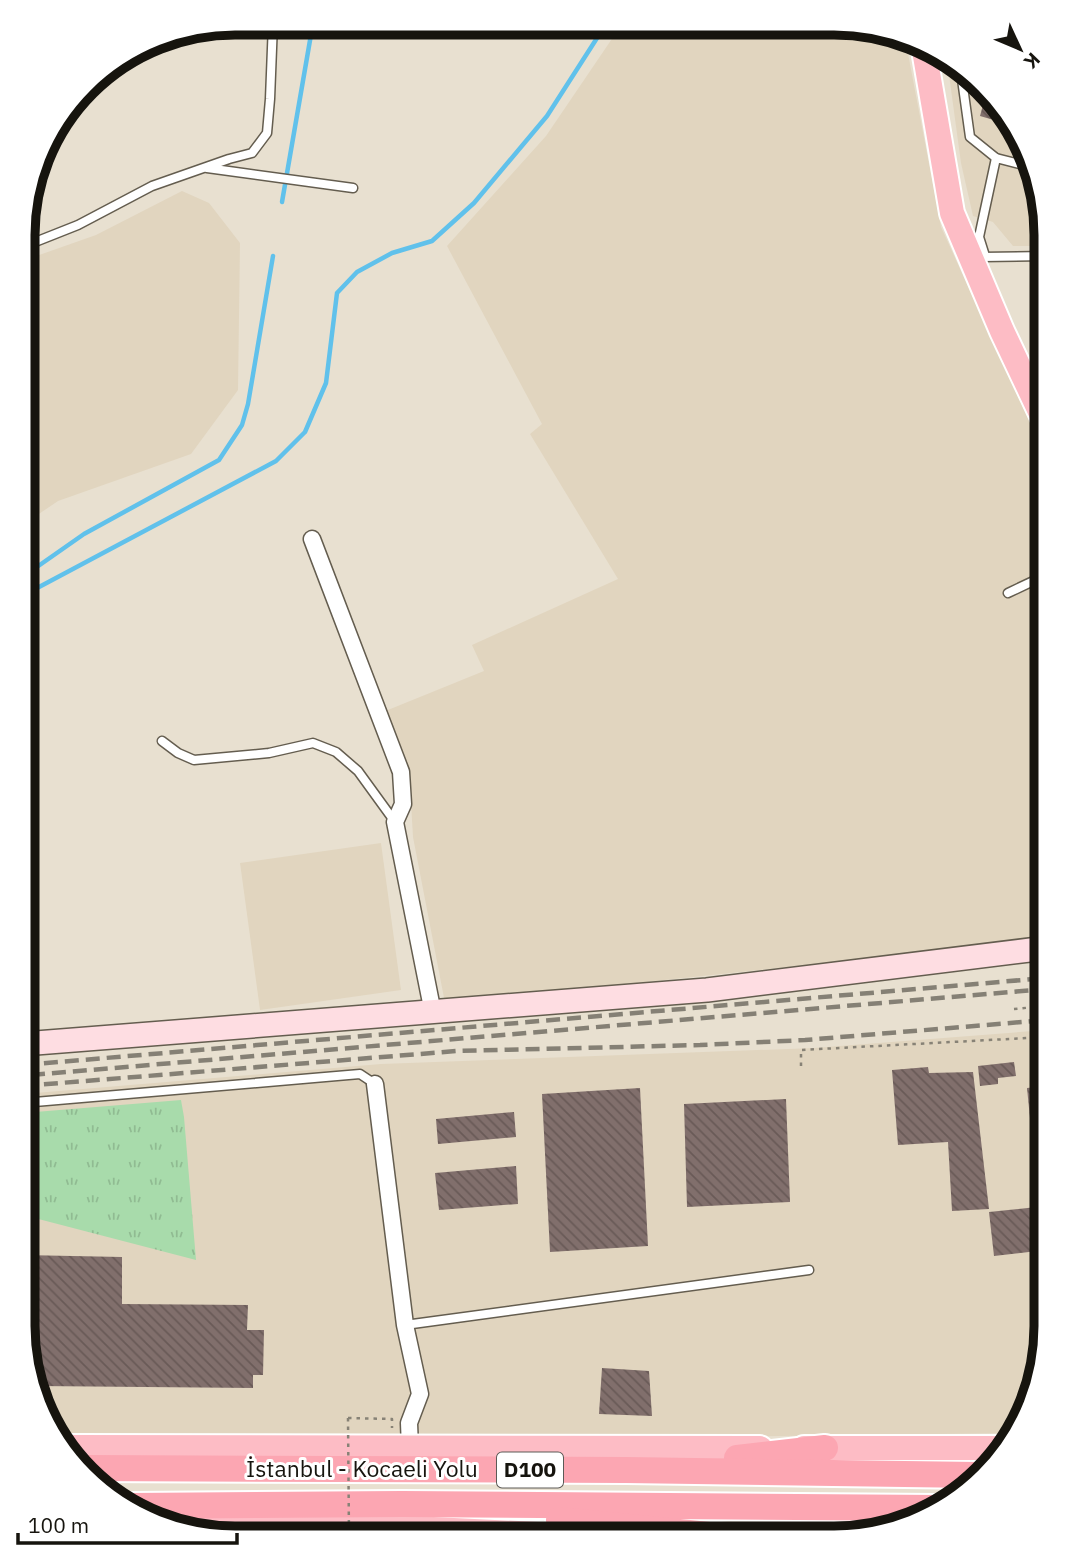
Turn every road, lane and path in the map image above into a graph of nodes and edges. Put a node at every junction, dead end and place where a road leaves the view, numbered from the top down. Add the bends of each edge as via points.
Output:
1 (273, 35) edge
2 (925, 57) edge
3 (963, 83) edge
4 (996, 158) junction
5 (1021, 164) edge
6 (206, 168) junction
7 (353, 188) dead end
8 (35, 242) edge
9 (1034, 256) edge
10 (979, 258) junction
11 (1034, 399) edge
12 (312, 538) dead end
13 (1034, 581) edge
14 (1008, 593) dead end
15 (162, 741) dead end
16 (396, 821) junction
17 (1034, 949) edge
18 (1034, 1007) edge
19 (1014, 1009) dead end
20 (433, 1013) junction
21 (1034, 1037) edge
22 (35, 1043) edge
23 (801, 1066) dead end
24 (375, 1084) joint
25 (35, 1102) edge
26 (809, 1270) dead end
27 (405, 1325) junction
28 (392, 1419) dead end
29 (77, 1447) edge
30 (410, 1447) junction
31 (825, 1448) junction
32 (992, 1448) edge
33 (95, 1468) edge
34 (626, 1470) junction
35 (967, 1475) edge
36 (460, 1504) junction
37 (148, 1506) edge
38 (917, 1508) edge
39 (349, 1526) edge
40 (616, 1526) edge

1 - 6 lane via 267,133 253,153
2 - 10 main road via 952,213
3 - 4 lane via 970,137
4 - 5 lane
4 - 10 lane via 979,237
6 - 7 lane
6 - 8 lane via 152,186
9 - 10 lane
10 - 11 main road via 1002,331
12 - 16 street via 401,772 403,804
13 - 14 lane
15 - 16 lane via 194,760 313,743 336,752 358,771
16 - 20 street
17 - 20 main road via 707,990
18 - 19 path
20 - 22 main road
21 - 23 path via 801,1051
24 - 25 lane via 360,1074
24 - 27 street
26 - 27 lane
27 - 30 street via 420,1394 410,1423
28 - 39 path, bridge via 348,1418
29 - 30 main road
30 - 31 main road
31 - 32 main road
31 - 34 highway
33 - 34 highway, İstanbul - Kocaeli Yolu / D100
34 - 35 highway, İstanbul - Kocaeli Yolu / D100
36 - 37 highway, D100
36 - 38 highway, D100
36 - 40 highway

